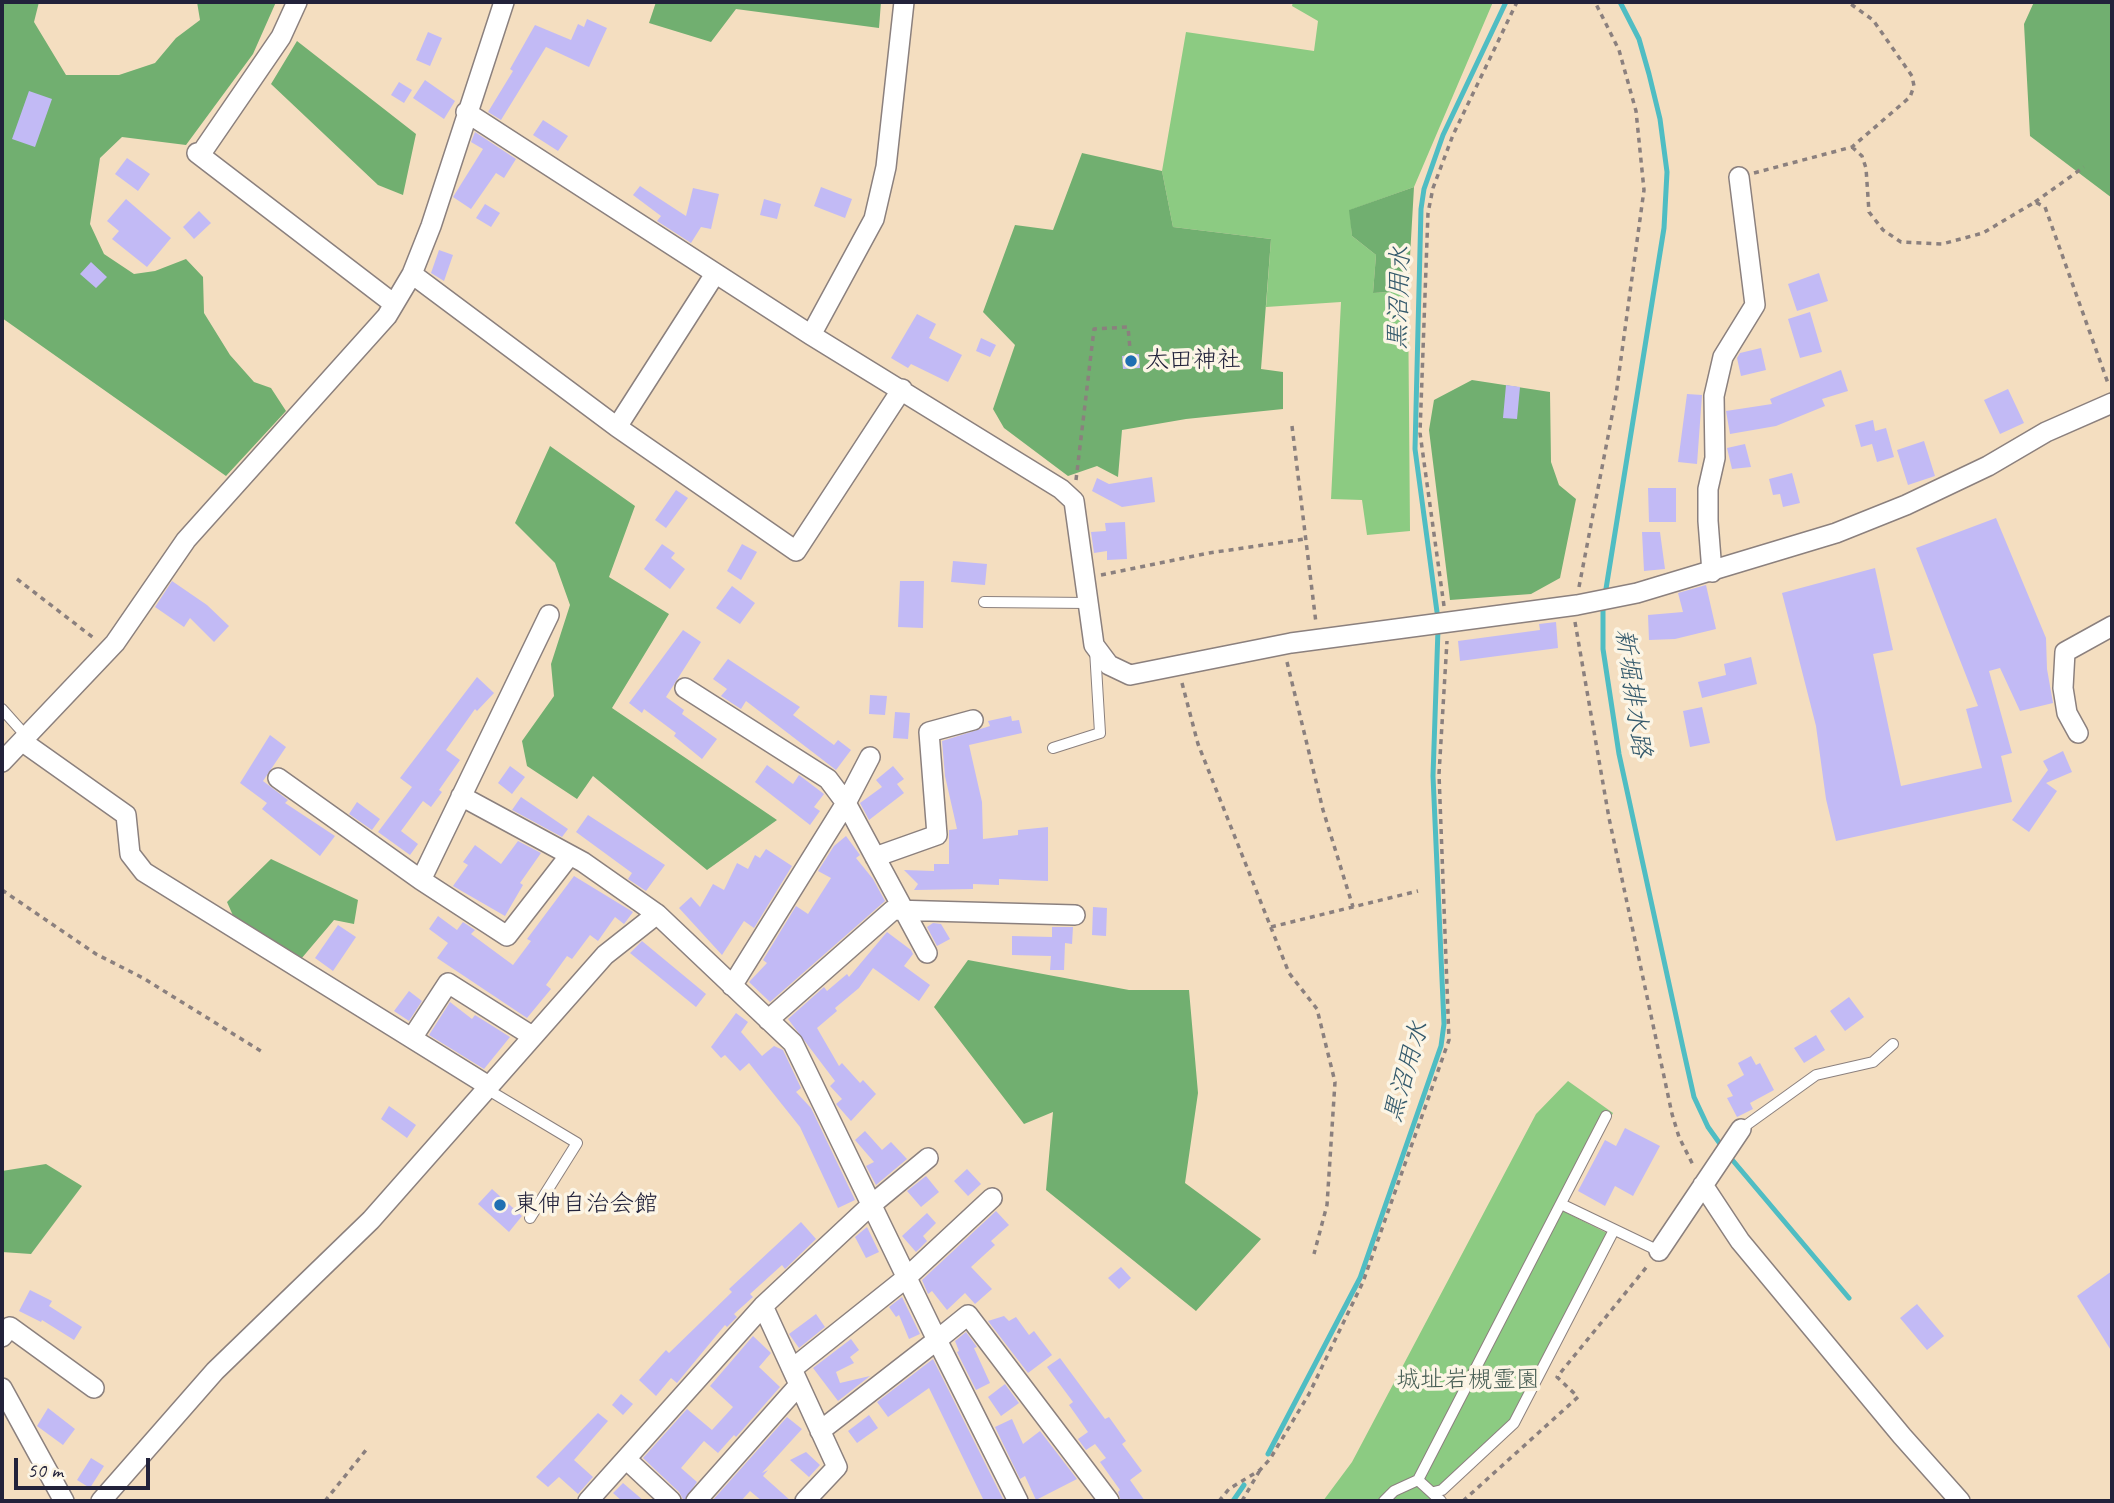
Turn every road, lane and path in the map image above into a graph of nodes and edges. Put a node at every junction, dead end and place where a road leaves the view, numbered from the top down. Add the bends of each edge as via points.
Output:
1 (297, 2) edge
2 (504, 2) edge
3 (904, 2) edge
4 (1517, 2) edge
5 (1595, 2) edge
6 (1848, 2) edge
7 (466, 112) junction
8 (1852, 147) junction
9 (2084, 167) dead end
10 (1740, 177) joint
11 (2035, 202) junction
12 (412, 274) junction
13 (715, 274) junction
14 (394, 304) junction
15 (810, 335) junction
16 (1130, 349) dead end
17 (902, 389) junction
18 (2112, 397) edge
19 (2112, 403) edge
20 (1292, 426) dead end
21 (617, 427) junction
22 (1074, 501) junction
23 (1305, 539) junction
24 (1712, 572) junction
25 (1085, 578) junction
26 (17, 579) dead end
27 (984, 602) dead end
28 (1088, 603) junction
29 (1577, 605) junction
30 (1445, 608) dead end
31 (549, 615) dead end
32 (2112, 626) edge
33 (1448, 632) dead end
34 (1318, 639) junction
35 (1094, 645) junction
36 (1283, 645) junction
37 (109, 650) junction
38 (1177, 666) junction
39 (685, 688) dead end
40 (2, 709) edge
41 (973, 720) dead end
42 (2078, 733) dead end
43 (25, 740) junction
44 (1053, 748) dead end
45 (870, 757) dead end
46 (2, 762) edge
47 (278, 778) dead end
48 (461, 796) junction
49 (846, 803) junction
50 (570, 855) junction
51 (874, 857) junction
52 (421, 880) junction
53 (2, 890) edge
54 (1418, 891) dead end
55 (1353, 907) junction
56 (903, 910) junction
57 (657, 914) junction
58 (1076, 915) dead end
59 (1271, 927) junction
60 (927, 953) dead end
61 (733, 986) junction
62 (768, 1020) junction
63 (532, 1036) junction
64 (412, 1038) junction
65 (1893, 1044) dead end
66 (264, 1053) dead end
67 (485, 1087) junction
68 (1606, 1116) dead end
69 (1741, 1129) joint
70 (928, 1158) dead end
71 (1703, 1185) junction
72 (992, 1198) dead end
73 (1561, 1204) junction
74 (870, 1206) junction
75 (530, 1218) dead end
76 (1614, 1230) junction
77 (1659, 1251) junction
78 (1314, 1254) dead end
79 (906, 1278) junction
80 (763, 1306) junction
81 (2, 1338) edge
82 (937, 1340) junction
83 (796, 1377) junction
84 (2, 1388) edge
85 (94, 1388) dead end
86 (820, 1431) junction
87 (366, 1450) dead end
88 (626, 1459) junction
89 (1260, 1470) junction
90 (1418, 1480) junction
91 (1434, 1492) junction
92 (64, 1501) edge
93 (101, 1501) edge
94 (325, 1501) edge
95 (589, 1501) edge
96 (671, 1501) edge
97 (696, 1501) edge
98 (805, 1501) edge
99 (1018, 1501) edge
100 (1109, 1501) edge
101 (1219, 1501) edge
102 (1242, 1501) edge
103 (1384, 1501) edge
104 (1441, 1501) edge
105 (1463, 1501) edge
106 (1960, 1501) edge

1 - 14 street via 281,37 199,154
2 - 7 street
3 - 15 street via 886,167 874,219
4 - 30 path via 1453,135 1428,213 1420,433
5 - 29 path via 1619,50 1636,110 1644,190 1616,395
6 - 8 path via 1873,20 1912,76 1914,86 1910,97
7 - 12 street
7 - 13 street
8 - 10 path
8 - 11 path via 1866,168 1870,212 1883,230 1901,242 1942,244 1983,233
9 - 11 path
10 - 24 street via 1755,305 1723,357 1714,396 1715,458 1707,521
11 - 18 path via 2045,207 2056,233
12 - 14 street
12 - 21 street
13 - 15 street
13 - 21 street
14 - 37 street via 186,540
15 - 17 street
16 - 22 path via 1128,327 1094,329
17 - 21 street via 796,551
17 - 22 street
19 - 24 street via 1906,505 1836,533
20 - 23 path
22 - 25 street
23 - 25 path
23 - 34 path
24 - 29 street
25 - 28 street
26 - 37 path
27 - 28 lane
28 - 35 street
29 - 34 street
29 - 71 path via 1574,617 1581,670 1672,1114
31 - 48 street
32 - 42 street via 2065,652 2067,713
33 - 89 path via 1439,774 1449,1040 1363,1282 1308,1394
34 - 36 street
35 - 38 street via 1109,665 1130,675
35 - 44 lane via 1100,733
36 - 38 street
36 - 55 path via 1323,810
37 - 43 street
38 - 59 path via 1198,744
39 - 49 street via 828,779
40 - 43 lane
41 - 51 street via 929,732 937,835
43 - 46 street
43 - 64 street via 126,814 130,854 144,872
45 - 49 street
47 - 52 street
48 - 50 street
48 - 52 street
49 - 51 street
49 - 61 street
50 - 52 street via 507,936
50 - 57 street
51 - 56 street
53 - 66 path via 96,954
54 - 55 path
55 - 59 path
56 - 58 street
56 - 60 street
56 - 62 street via 893,910
57 - 61 street
57 - 63 street via 605,955
59 - 78 path via 1289,973 1317,1009 1335,1082 1327,1205
61 - 62 street
62 - 74 street via 793,1043
63 - 64 street via 448,983
63 - 67 street
64 - 67 street
65 - 69 lane via 1873,1062 1816,1075
67 - 75 lane via 577,1143
67 - 93 street via 371,1220 215,1371
68 - 73 lane
69 - 71 street
70 - 74 street
71 - 77 street
71 - 106 street via 1740,1241
72 - 79 street
73 - 76 lane
73 - 90 lane
74 - 79 street
74 - 80 street
76 - 77 lane
76 - 91 lane via 1514,1423
77 - 105 path via 1557,1377 1578,1397
79 - 82 street
79 - 83 street
80 - 83 street
80 - 88 street
81 - 85 street via 10,1327
82 - 86 street
82 - 99 street
82 - 100 street via 968,1315
83 - 86 street
83 - 97 street
84 - 92 street
86 - 98 street via 836,1467
87 - 94 path
88 - 95 street
88 - 96 street
89 - 101 path
89 - 102 path
90 - 91 lane
90 - 103 lane
91 - 104 lane

